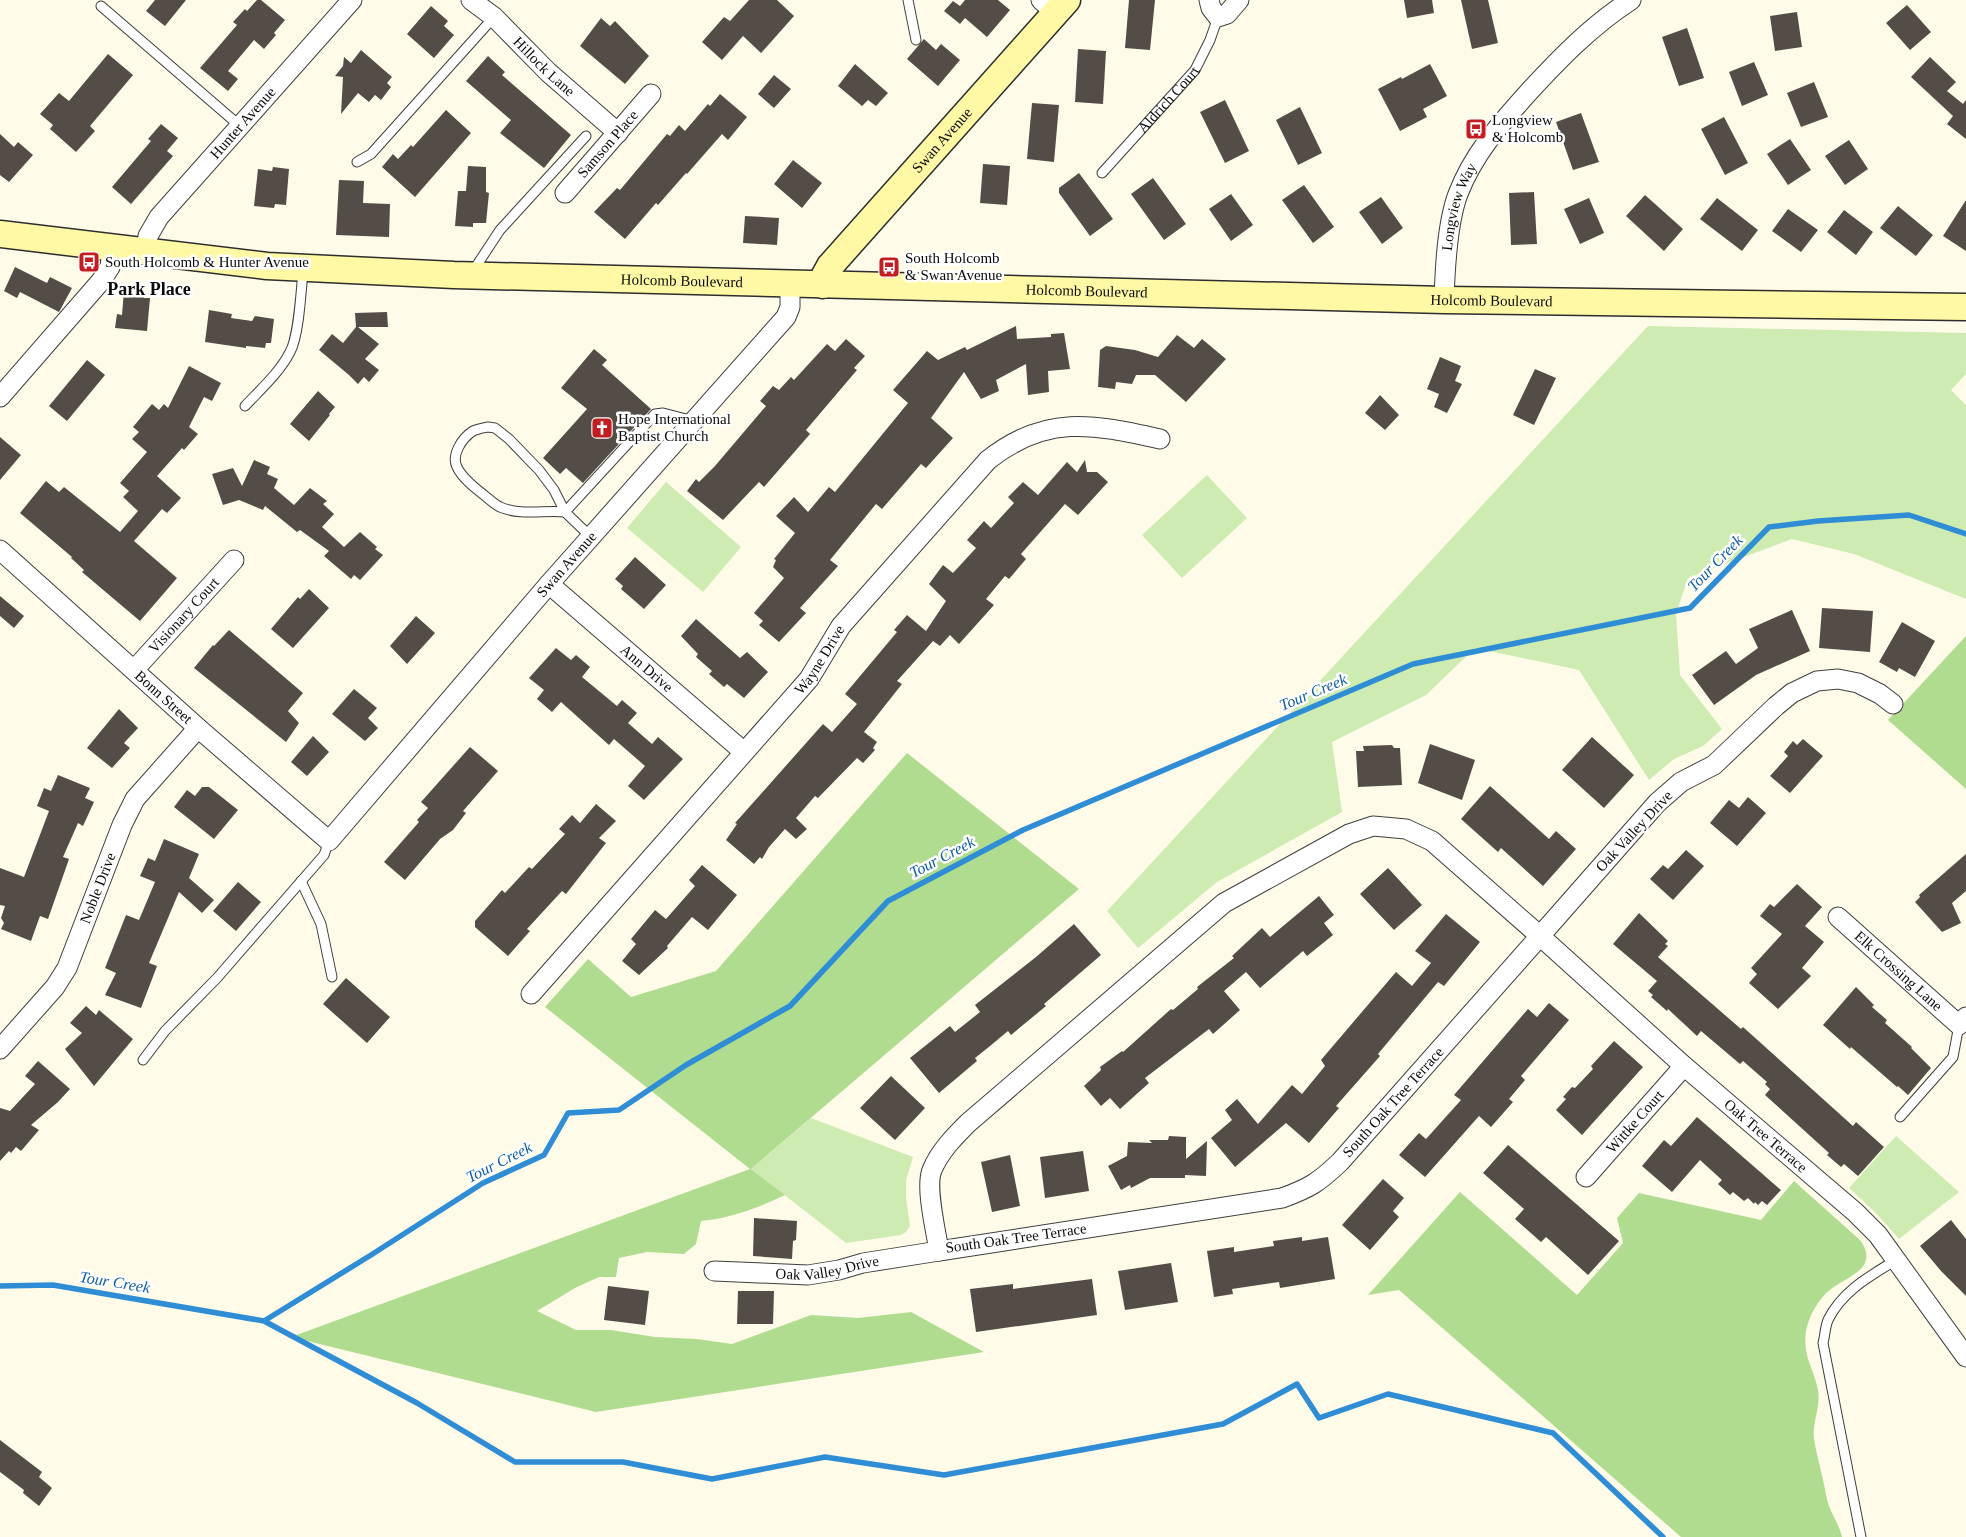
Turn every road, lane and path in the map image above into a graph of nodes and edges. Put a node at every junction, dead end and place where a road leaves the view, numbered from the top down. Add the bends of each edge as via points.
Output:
1 (352, 0) edge
2 (471, 0) edge
3 (908, 0) edge
4 (1209, 0) edge
5 (1239, 0) edge
6 (1631, 0) edge
7 (1055, 4) edge
8 (101, 6) dead end
9 (1218, 16) junction
10 (494, 17) junction
11 (916, 40) dead end
12 (651, 94) dead end
13 (240, 126) junction
14 (618, 133) junction
15 (586, 136) dead end
16 (357, 162) dead end
17 (1102, 173) dead end
18 (566, 193) dead end
19 (0, 234) edge
20 (112, 249) junction
21 (146, 253) junction
22 (304, 268) junction
23 (470, 276) junction
24 (790, 285) junction
25 (823, 286) junction
26 (1444, 300) junction
27 (1966, 307) edge
28 (0, 396) edge
29 (245, 406) dead end
30 (694, 421) junction
31 (1160, 438) dead end
32 (565, 512) junction
33 (592, 537) junction
34 (0, 550) edge
35 (234, 560) dead end
36 (549, 584) junction
37 (134, 670) junction
38 (1893, 704) dead end
39 (198, 728) junction
40 (744, 752) junction
41 (329, 841) junction
42 (301, 881) junction
43 (1838, 917) dead end
44 (1540, 936) junction
45 (332, 977) dead end
46 (531, 994) dead end
47 (1963, 1021) edge
48 (0, 1049) edge
49 (143, 1060) dead end
50 (1684, 1066) junction
51 (1900, 1117) dead end
52 (1586, 1177) dead end
53 (939, 1251) junction
54 (1897, 1260) junction
55 (714, 1271) dead end
56 (1966, 1357) edge
57 (1861, 1537) edge

1 - 13 street, Hunter Avenue
2 - 10 street, Hillock Lane
3 - 11 lane
4 - 9 street
5 - 9 street via 1227,14
6 - 26 street, Longview Way via 1578,40 1481,149 1458,196 1449,242
7 - 25 street, Swan Avenue via 830,266
8 - 13 lane
9 - 17 lane, Aldrich Court via 1195,70
10 - 14 street, Hillock Lane via 548,72
10 - 16 lane via 371,154
12 - 14 street, Samson Place
13 - 21 street, Hunter Avenue via 159,217 148,236
14 - 18 street, Samson Place
15 - 23 lane via 500,230
19 - 20 street, Holcomb Boulevard
20 - 21 street, Holcomb Boulevard
20 - 28 street via 110,267 100,281
21 - 22 street, Holcomb Boulevard
22 - 23 street, Holcomb Boulevard
22 - 29 lane via 290,353
23 - 24 street, Holcomb Boulevard
24 - 25 street, Holcomb Boulevard
24 - 30 street, Swan Avenue via 790,307 786,317
25 - 26 street, Holcomb Boulevard
26 - 27 street, Holcomb Boulevard
30 - 32 lane via 655,414
30 - 33 street, Swan Avenue
31 - 40 street, Wayne Drive via 1105,427 1065,426 1006,446 966,483 841,626 809,679
32 - 32 lane via 539,470 496,428 488,426 474,430 459,445 456,467 498,506 518,513
32 - 33 lane
33 - 36 street, Swan Avenue
34 - 37 street, Bonn Street
35 - 37 street, Visionary Court
36 - 40 street, Ann Drive
36 - 41 street, Swan Avenue
37 - 39 street, Bonn Street
38 - 44 street, Oak Valley Drive via 1858,683 1838,680 1817,682 1792,693 1714,765 1681,782 1657,803
39 - 41 street, Bonn Street
39 - 48 street, Noble Drive via 135,799 67,968 55,987
40 - 46 street, Wayne Drive
41 - 42 lane via 324,855
42 - 45 lane via 321,924
42 - 49 lane via 165,1031
43 - 47 street, Elk Crossing Lane
44 - 50 street, Oak Tree Terrace
44 - 53 street, South Oak Tree Terrace via 1340,1162 1322,1180 1306,1189 1282,1198
44 - 53 street, South Oak Tree Terrace via 1432,842 1406,830 1373,826 1349,834 1224,903 968,1123 945,1148 931,1171 930,1198
47 - 51 lane via 1953,1056
50 - 52 street, Wittke Court
50 - 54 street, Oak Tree Terrace via 1855,1212
53 - 55 street, Oak Valley Drive via 808,1275
54 - 56 street, Oak Tree Terrace
54 - 57 lane via 1860,1282 1841,1299 1827,1322 1823,1343

